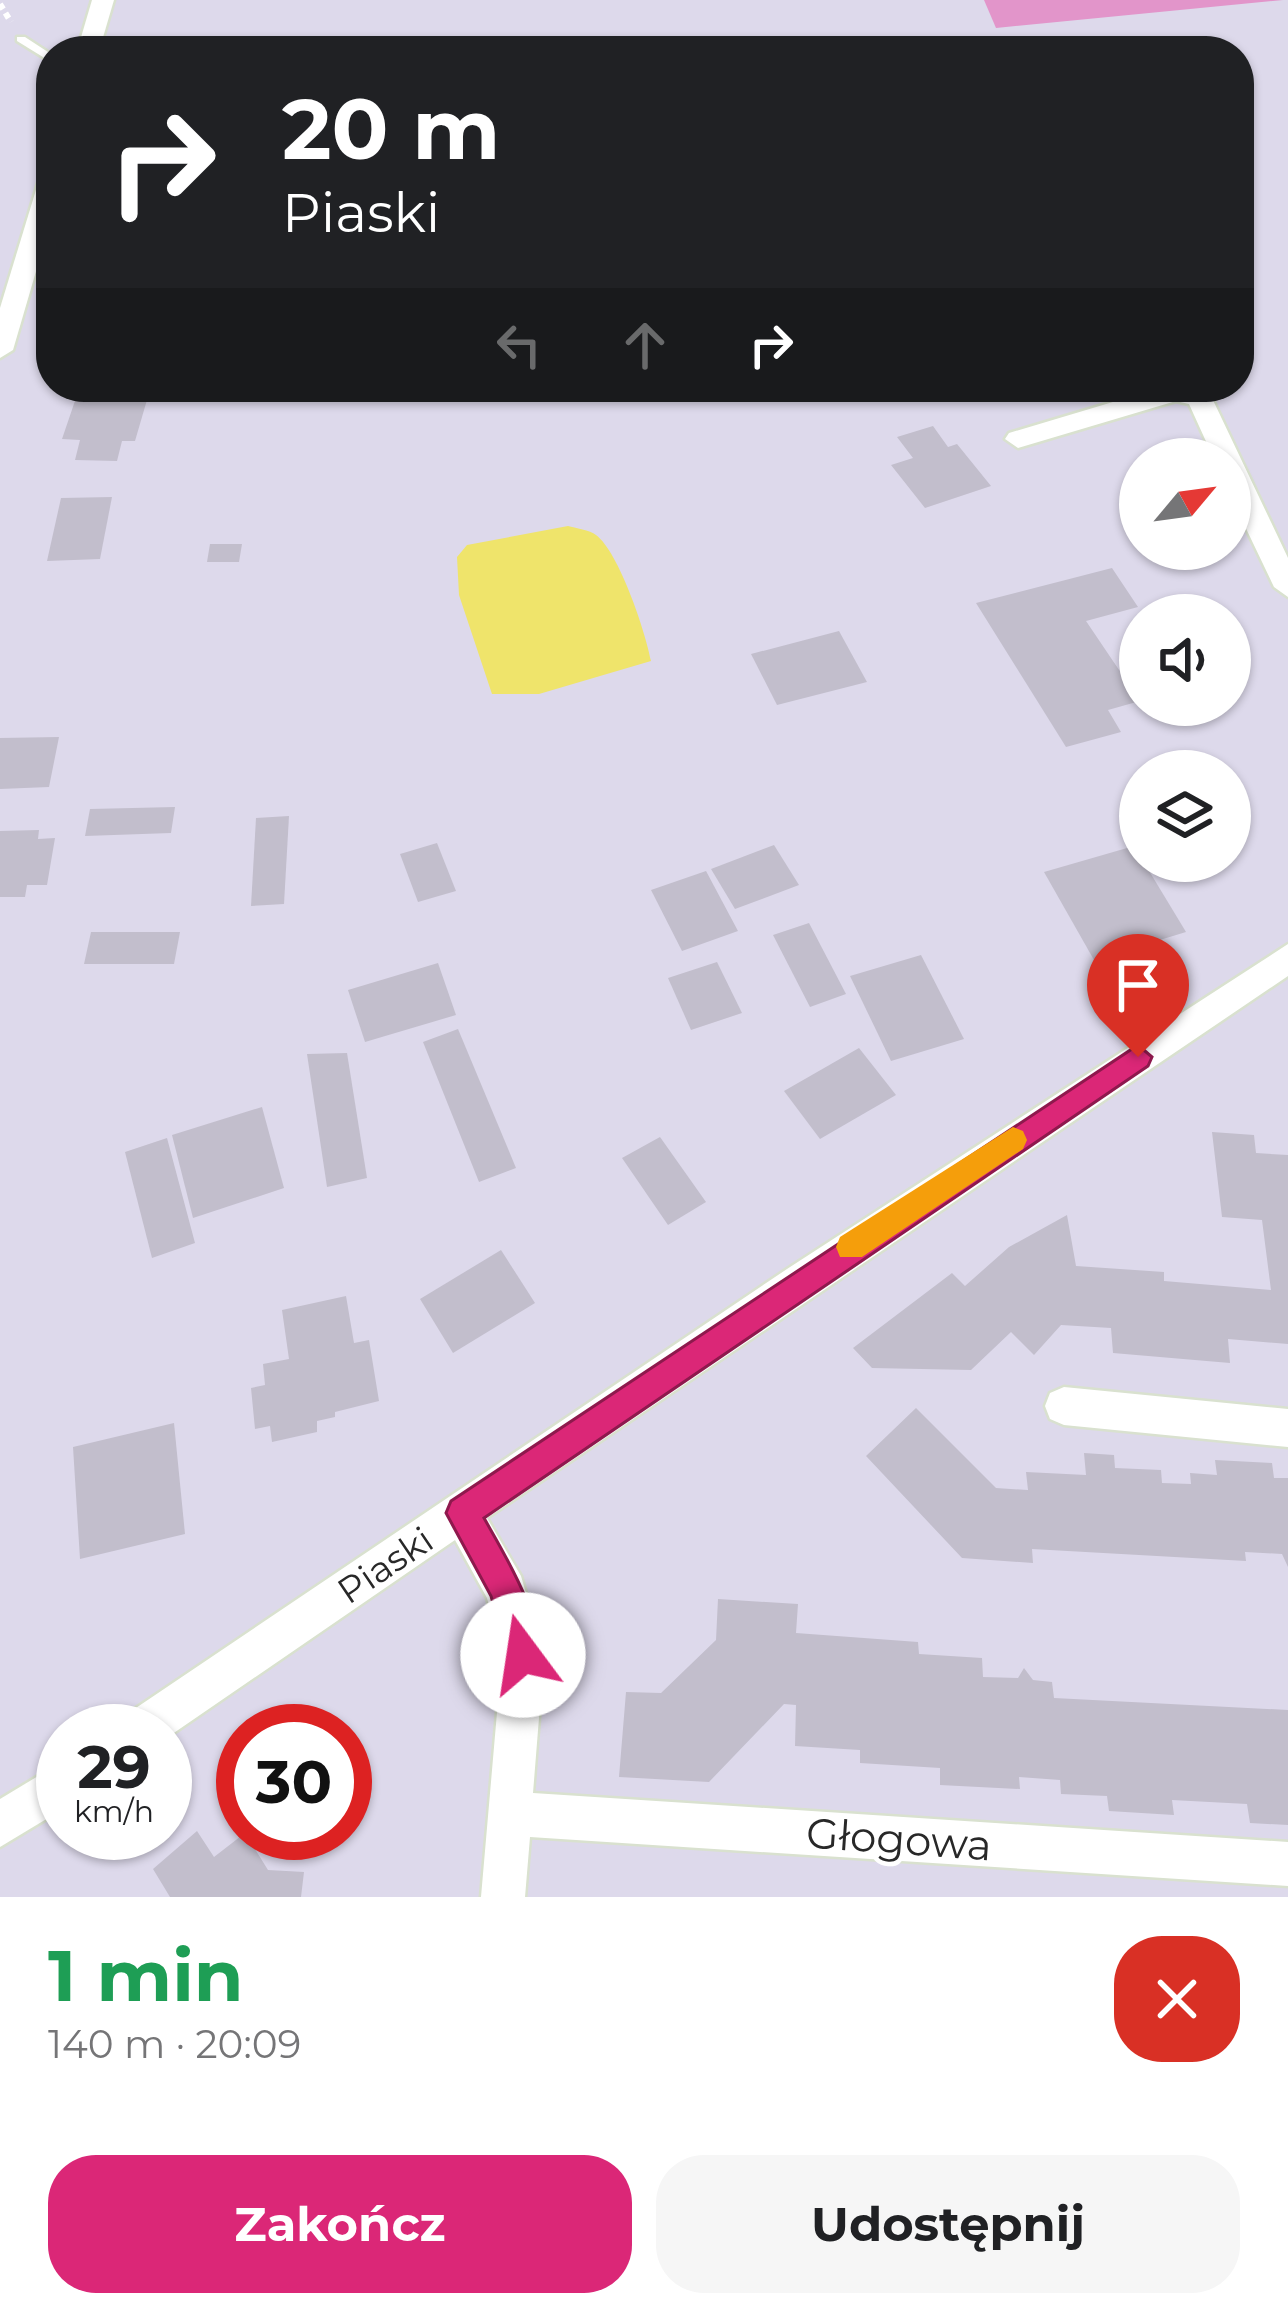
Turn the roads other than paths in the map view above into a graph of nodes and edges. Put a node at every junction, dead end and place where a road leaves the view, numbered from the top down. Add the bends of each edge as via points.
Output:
1 (103, 0) edge
2 (92, 36) edge
3 (21, 39) dead end
4 (36, 49) edge
5 (36, 230) edge
6 (0, 350) edge
7 (1142, 402) edge
8 (1201, 402) edge
9 (1217, 438) edge
10 (1018, 439) dead end
11 (1251, 511) edge
12 (1288, 587) edge
13 (1288, 958) edge
14 (1064, 1406) dead end
15 (1288, 1428) edge
16 (462, 1513) junction
17 (179, 1704) edge
18 (36, 1801) edge
19 (511, 1814) junction
20 (0, 1825) edge
21 (1288, 1864) edge
22 (503, 1897) edge

1 - 2 street
3 - 4 lane
5 - 6 street
7 - 10 street
8 - 9 street
11 - 12 street
13 - 16 street, Piaski
14 - 15 street
16 - 17 street, Piaski
16 - 19 street via 506,1591 523,1655
18 - 20 street
19 - 21 street, Głogowa
19 - 22 street

